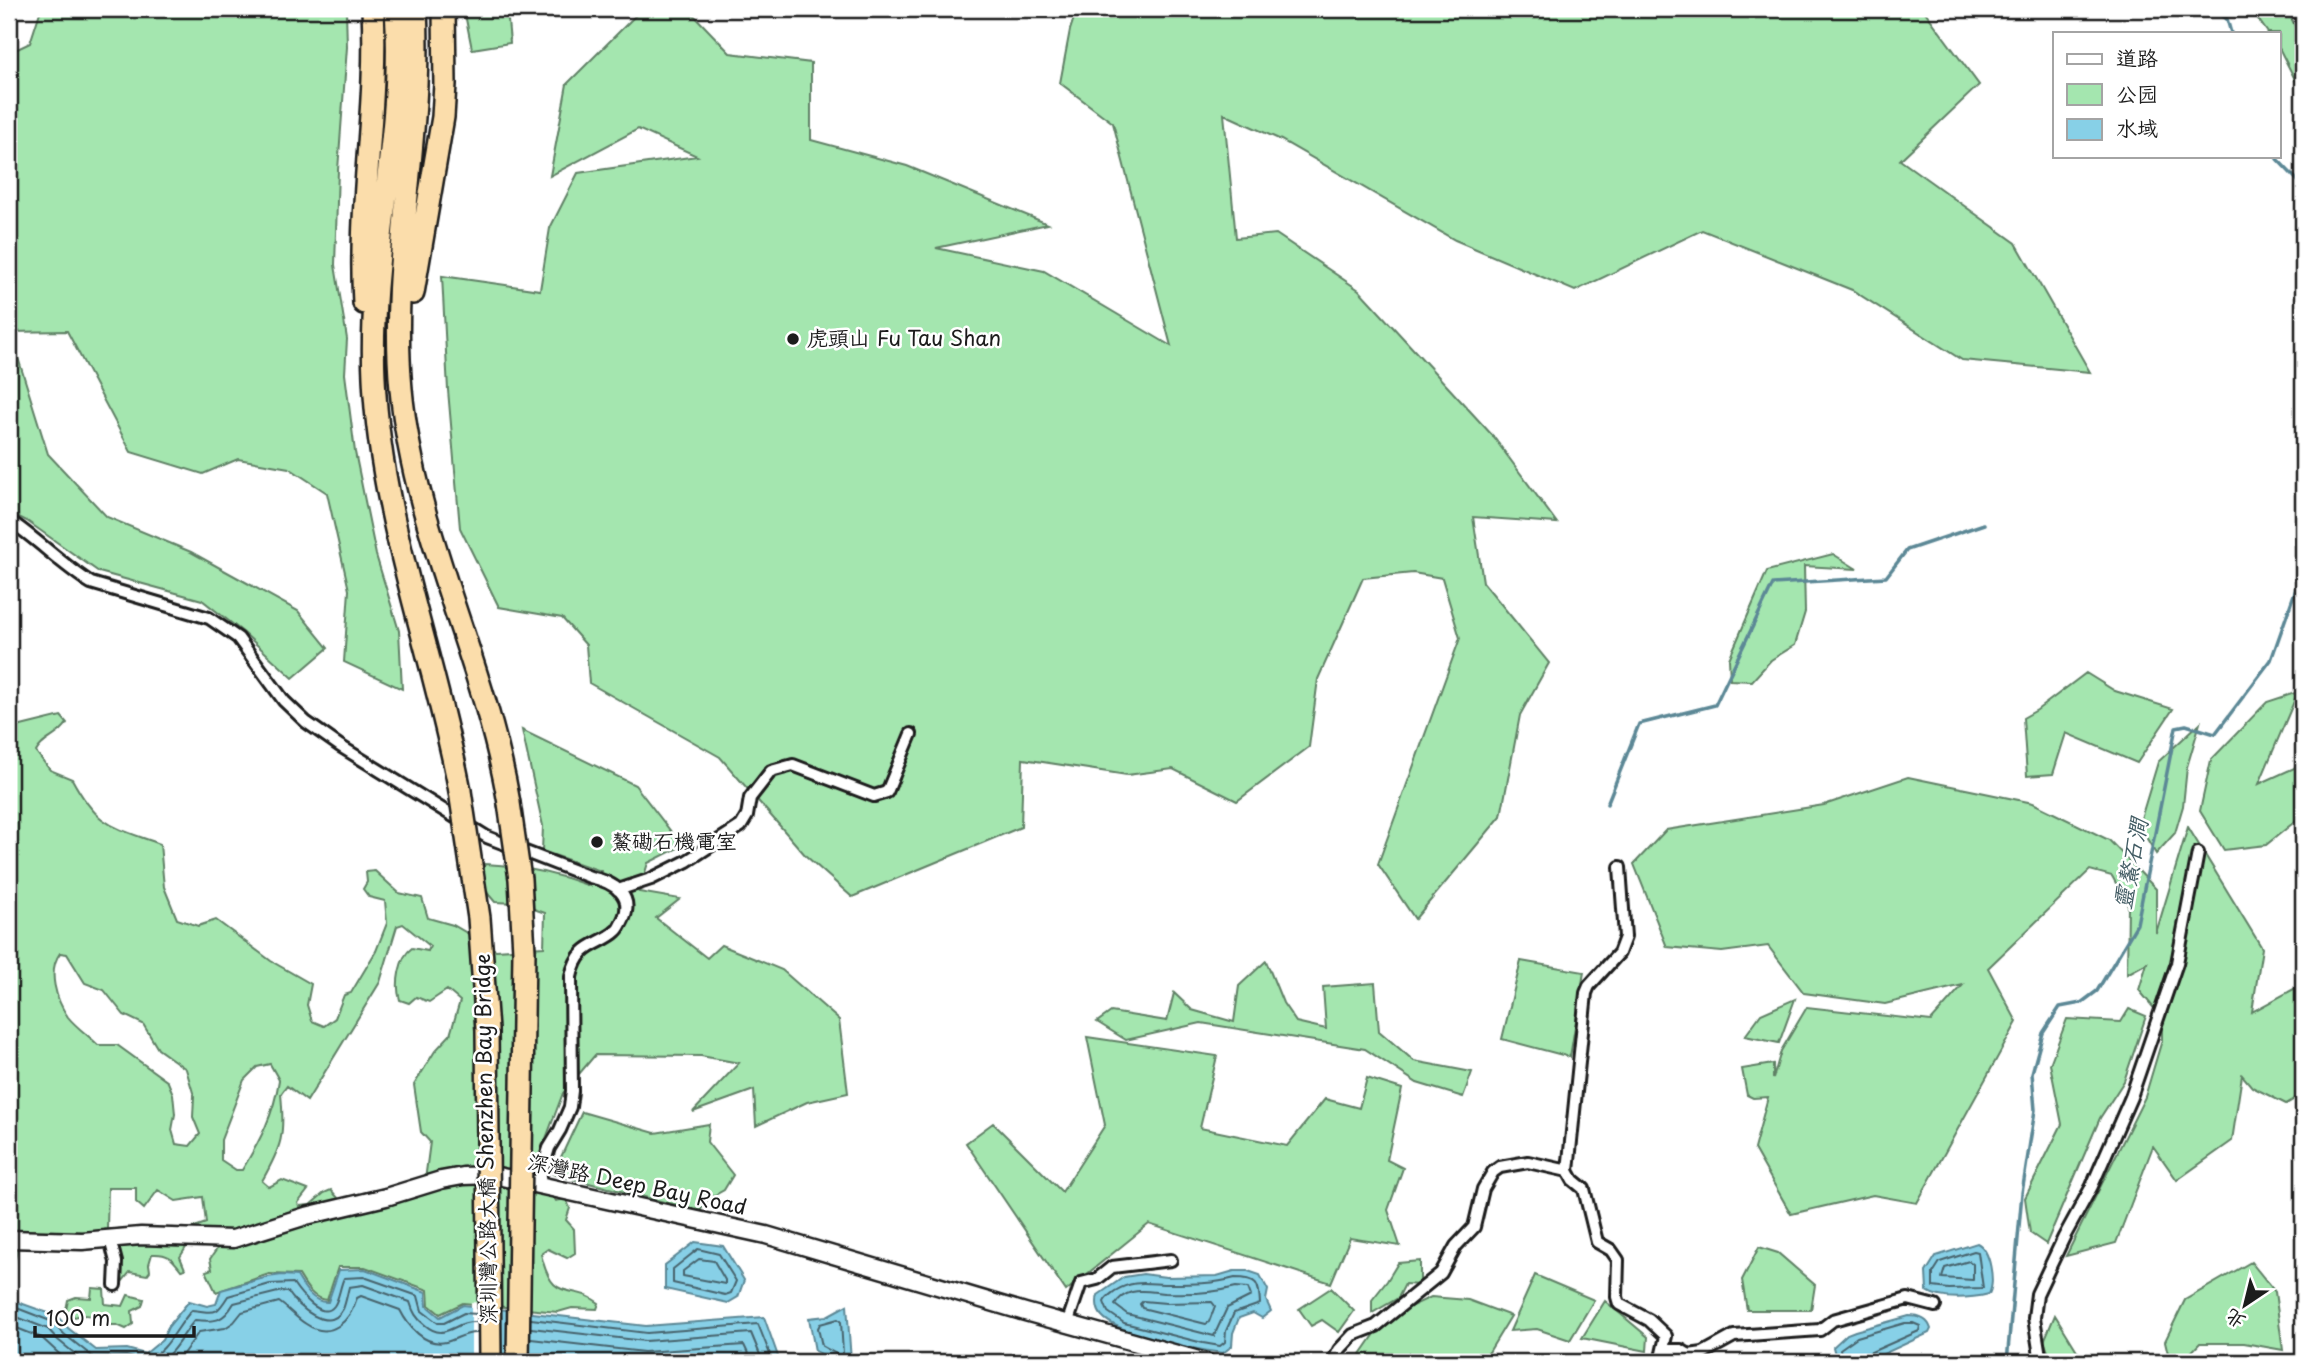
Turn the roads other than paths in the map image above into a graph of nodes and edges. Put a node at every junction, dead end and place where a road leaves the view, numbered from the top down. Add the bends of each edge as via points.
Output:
1 (373, 9) edge
2 (396, 9) edge
3 (416, 9) edge
4 (443, 9) edge
5 (373, 353) junction
6 (399, 363) junction
7 (9, 522) edge
8 (911, 734) dead end
9 (2198, 853) dead end
10 (1620, 867) dead end
11 (618, 890) junction
12 (1568, 1171) junction
13 (538, 1184) junction
14 (9, 1239) edge
15 (110, 1239) junction
16 (1171, 1260) dead end
17 (116, 1285) dead end
18 (1935, 1306) dead end
19 (1068, 1324) junction
20 (1664, 1350) junction
21 (490, 1362) edge
22 (518, 1362) edge
23 (1206, 1362) edge
24 (1333, 1362) edge
25 (1660, 1362) edge
26 (2042, 1362) edge

1 - 5 highway via 362,264
2 - 5 highway via 396,105
3 - 6 highway, 深圳灣公路大橋 Shenzhen Bay Bridge via 416,113 401,268
4 - 6 highway via 443,117 409,327
5 - 21 highway, 深圳灣公路大橋 Shenzhen Bay Bridge, bridge via 386,481 460,791 479,918 487,1030
6 - 22 highway, 深圳灣公路大橋 Shenzhen Bay Bridge, bridge via 419,494 491,718 520,879 524,951
7 - 11 street via 92,583 225,626 284,701 341,746 488,837 608,881
8 - 11 street via 887,792 874,796 793,765 771,771 750,798 741,826 687,861
9 - 26 street via 2177,963 2131,1097 2037,1294 2035,1318
10 - 12 street via 1625,937 1619,953 1586,993
11 - 13 street via 626,900 627,913 617,931 584,951 575,962 570,1107
12 - 20 street via 1584,1188 1597,1242 1618,1260 1619,1304 1649,1320 1666,1336
12 - 24 street via 1528,1162 1493,1172 1483,1189 1474,1227 1456,1246 1441,1273 1376,1326 1353,1335
13 - 15 street, 深灣路 Deep Bay Road via 492,1175 463,1176 233,1239
13 - 19 street, 深灣路 Deep Bay Road via 766,1235
14 - 15 street, 深灣路 Deep Bay Road
15 - 17 street
16 - 19 street via 1112,1267 1097,1279 1081,1283
18 - 20 street via 1908,1300 1833,1320 1820,1330 1734,1336 1703,1353 1689,1355
19 - 23 street, 深灣路 Deep Bay Road
20 - 25 street

